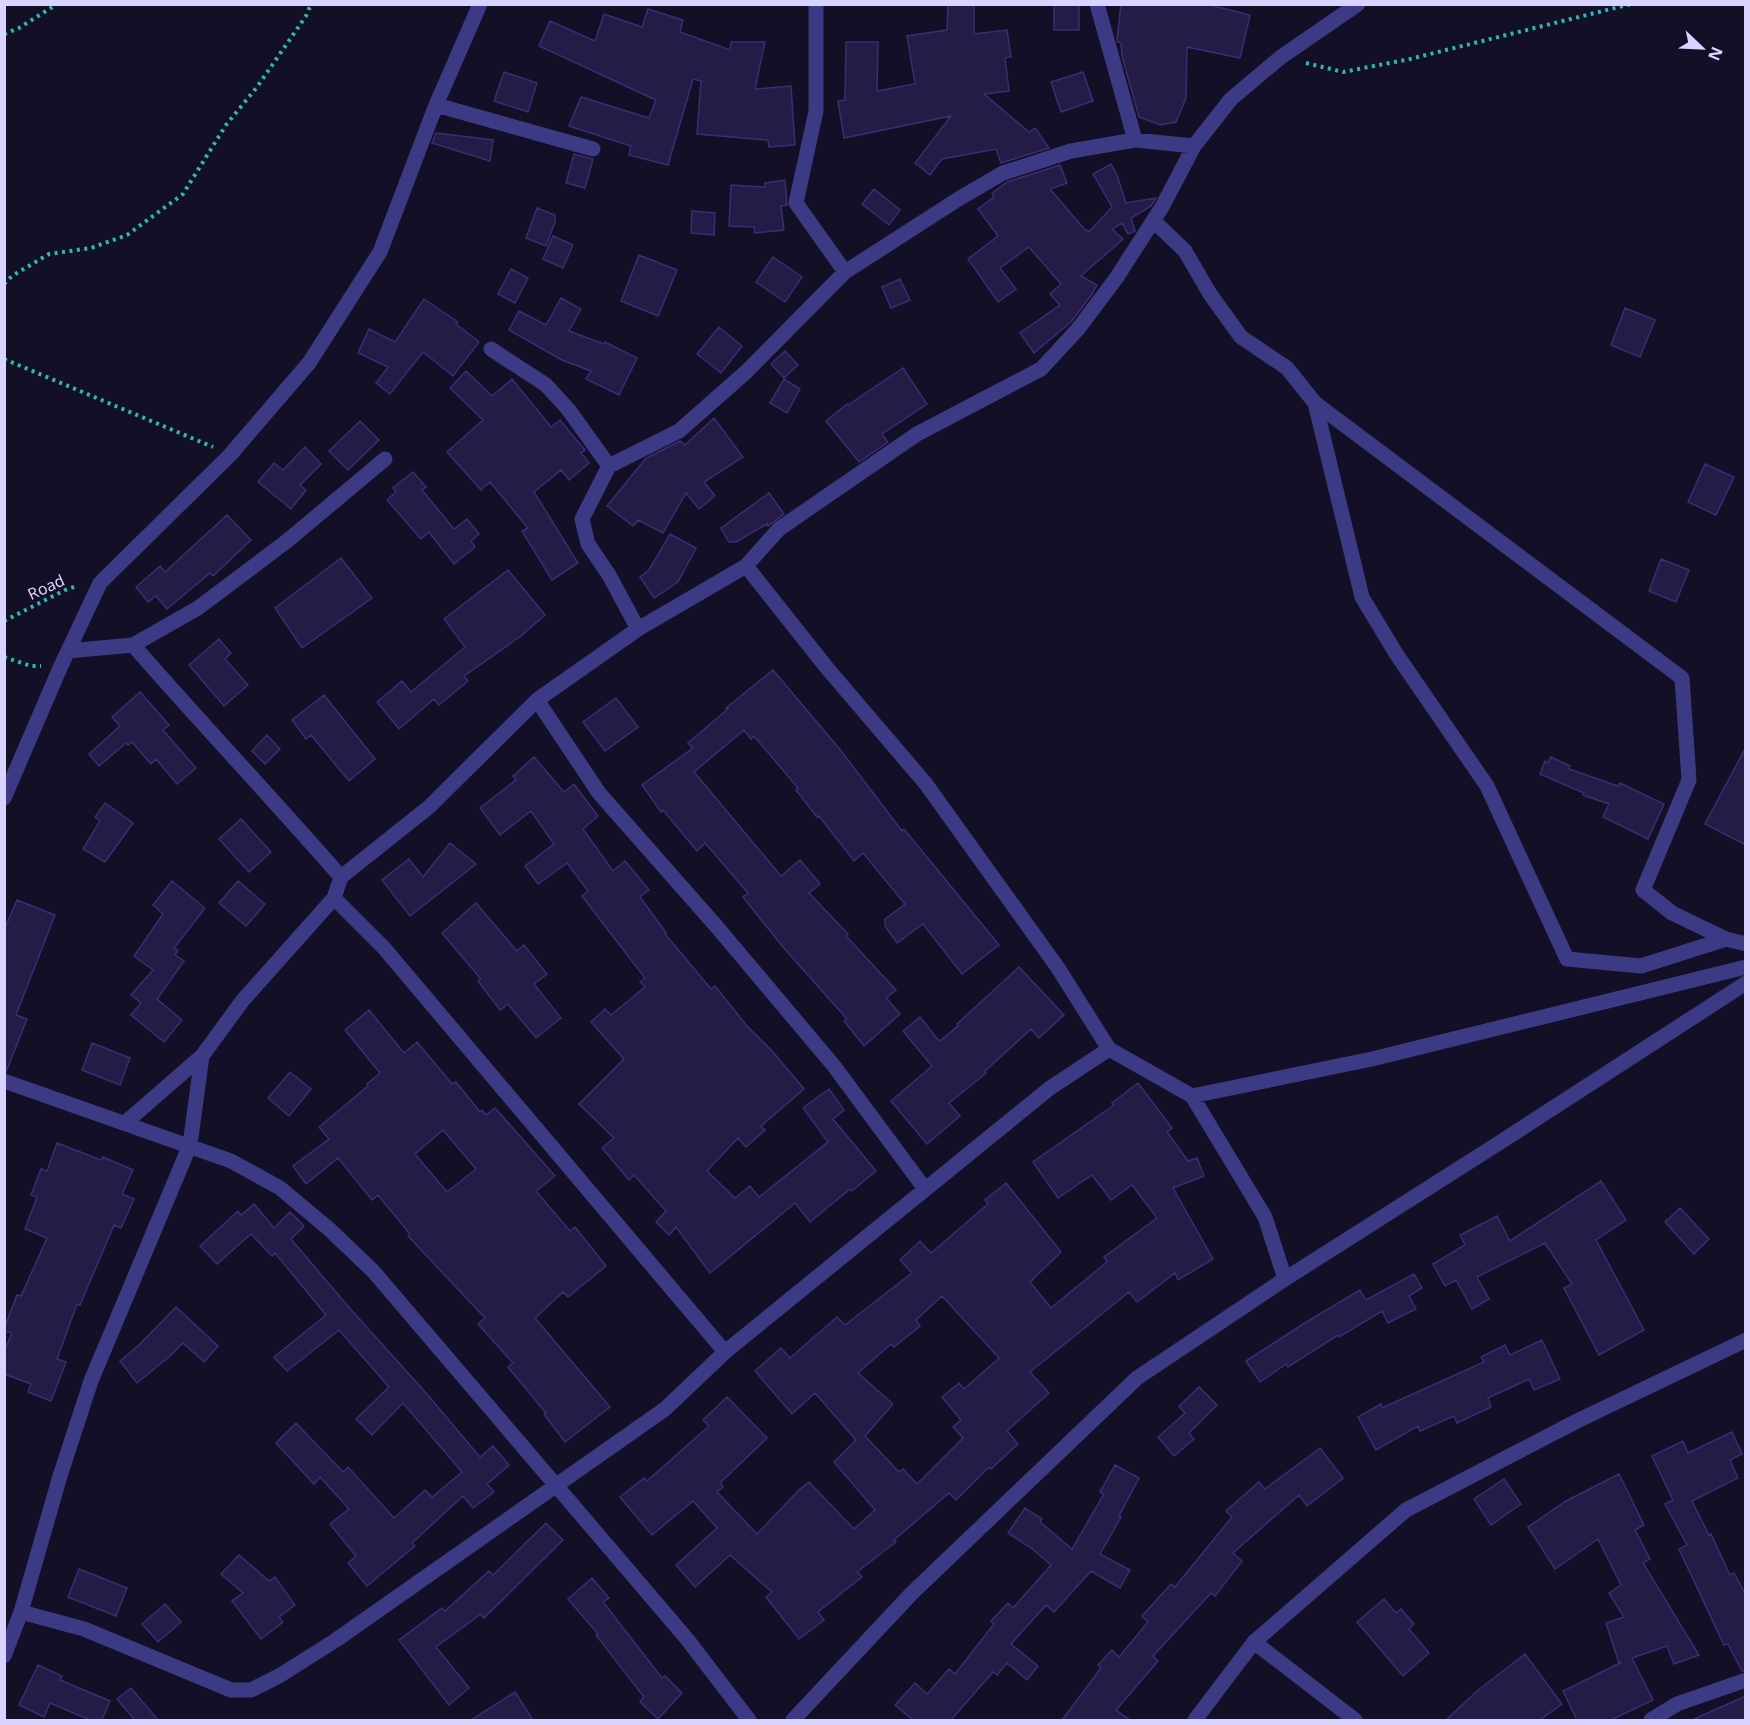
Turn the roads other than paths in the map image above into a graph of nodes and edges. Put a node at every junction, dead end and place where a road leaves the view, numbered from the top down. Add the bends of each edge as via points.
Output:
1 (480, 4) edge
2 (816, 4) edge
3 (1097, 4) edge
4 (1358, 4) edge
5 (436, 105) junction
6 (1135, 140) junction
7 (1194, 146) junction
8 (593, 149) dead end
9 (1154, 221) junction
10 (845, 272) junction
11 (491, 349) dead end
12 (1315, 403) junction
13 (385, 459) dead end
14 (609, 466) junction
15 (746, 566) junction
16 (638, 629) junction
17 (133, 645) junction
18 (68, 651) junction
19 (537, 700) junction
20 (4, 798) edge
21 (341, 877) junction
22 (334, 898) junction
23 (1726, 939) junction
24 (1746, 944) edge
25 (1746, 967) edge
26 (1746, 983) edge
27 (1109, 1049) junction
28 (202, 1056) junction
29 (4, 1082) edge
30 (1192, 1096) junction
31 (125, 1123) junction
32 (190, 1145) junction
33 (925, 1190) junction
34 (1285, 1279) junction
35 (1746, 1340) edge
36 (725, 1352) junction
37 (555, 1485) junction
38 (21, 1612) junction
39 (1254, 1642) junction
40 (4, 1656) edge
41 (1746, 1680) edge
42 (749, 1720) edge
43 (794, 1720) edge
44 (1195, 1720) edge
45 (1355, 1720) edge
46 (1651, 1720) edge

1 - 5 street
2 - 10 street via 816,111 796,203
3 - 6 street
4 - 7 street via 1281,57 1231,99
5 - 8 street
5 - 18 street via 380,252 309,363 230,455 100,583
6 - 7 street
6 - 10 street via 1071,151 1003,173
7 - 9 street
9 - 12 street via 1185,251 1241,337 1287,368
9 - 15 street via 1078,329 1041,369 917,434 779,529
10 - 14 street via 746,372 679,430
11 - 14 street via 546,385
12 - 23 street via 1682,678 1689,780 1643,891 1672,913
12 - 23 street via 1362,597 1486,786 1567,960 1641,966
13 - 17 street via 287,541 198,608
14 - 16 street via 582,519 588,543
15 - 16 street
15 - 27 street via 926,784 1058,968
16 - 19 street
17 - 18 street
17 - 21 street
18 - 20 street
19 - 21 street via 429,807
19 - 33 street via 599,793 834,1066
21 - 22 street
22 - 28 street via 243,1000
22 - 36 street via 384,948
23 - 24 street
25 - 30 street via 1372,1059
26 - 34 street
27 - 30 street
27 - 33 street via 1050,1088
28 - 31 street
28 - 32 street
29 - 31 street
30 - 34 street via 1265,1217
31 - 32 street
32 - 37 street via 231,1161 280,1188 329,1229 374,1271
32 - 38 street via 91,1381
33 - 36 street
34 - 43 street via 1137,1378 912,1593
35 - 39 street via 1577,1421 1406,1510
36 - 37 street via 665,1409
37 - 38 street via 336,1640 250,1690 231,1690 84,1629
37 - 42 street via 687,1639
38 - 40 street
39 - 44 street
39 - 45 street
41 - 46 street via 1677,1704

